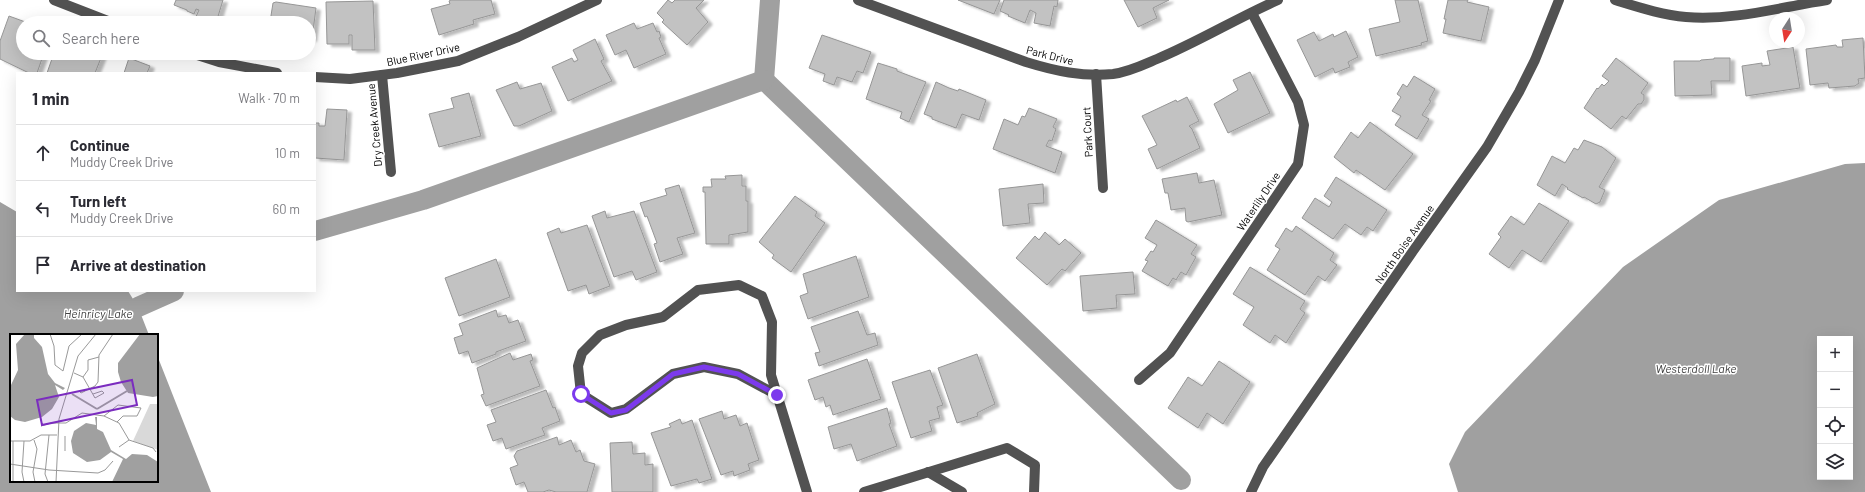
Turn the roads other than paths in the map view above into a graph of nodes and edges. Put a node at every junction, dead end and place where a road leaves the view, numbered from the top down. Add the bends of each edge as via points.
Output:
1 (54, 0) edge
2 (597, 0) edge
3 (858, 0) edge
4 (1278, 0) edge
5 (1559, 0) edge
6 (1615, 0) edge
7 (1827, 0) edge
8 (1252, 13) junction
9 (95, 16) edge
10 (213, 60) edge
11 (272, 72) edge
12 (1096, 74) junction
13 (382, 75) junction
14 (316, 76) edge
15 (391, 172) dead end
16 (1103, 188) dead end
17 (1139, 380) dead end
18 (777, 395) junction
19 (928, 472) junction
20 (807, 492) edge
21 (864, 492) edge
22 (962, 492) edge
23 (1034, 492) edge
24 (1251, 492) edge

1 - 9 street
2 - 13 street, Blue River Drive via 518,37 458,61
3 - 12 street, Park Drive via 1046,69 1074,74
4 - 8 street, Park Drive
5 - 24 street, North Boise Avenue via 1535,60 1491,141 1263,467
6 - 7 street via 1664,14 1688,17 1731,16
8 - 12 street, Park Drive via 1130,70
8 - 17 street, Waterlily Drive via 1298,102 1304,125 1298,164 1170,353
10 - 11 street
12 - 16 street, Park Court
13 - 14 street, Blue River Drive via 350,79
13 - 15 street, Dry Creek Avenue
18 - 18 street via 771,376 772,322 762,296 738,285 698,290 663,316 626,325 600,335 582,353 578,366 581,394 611,413 626,410 673,374 704,367 738,374
18 - 20 street
19 - 21 street
19 - 22 street
19 - 23 street via 1007,448 1035,465

